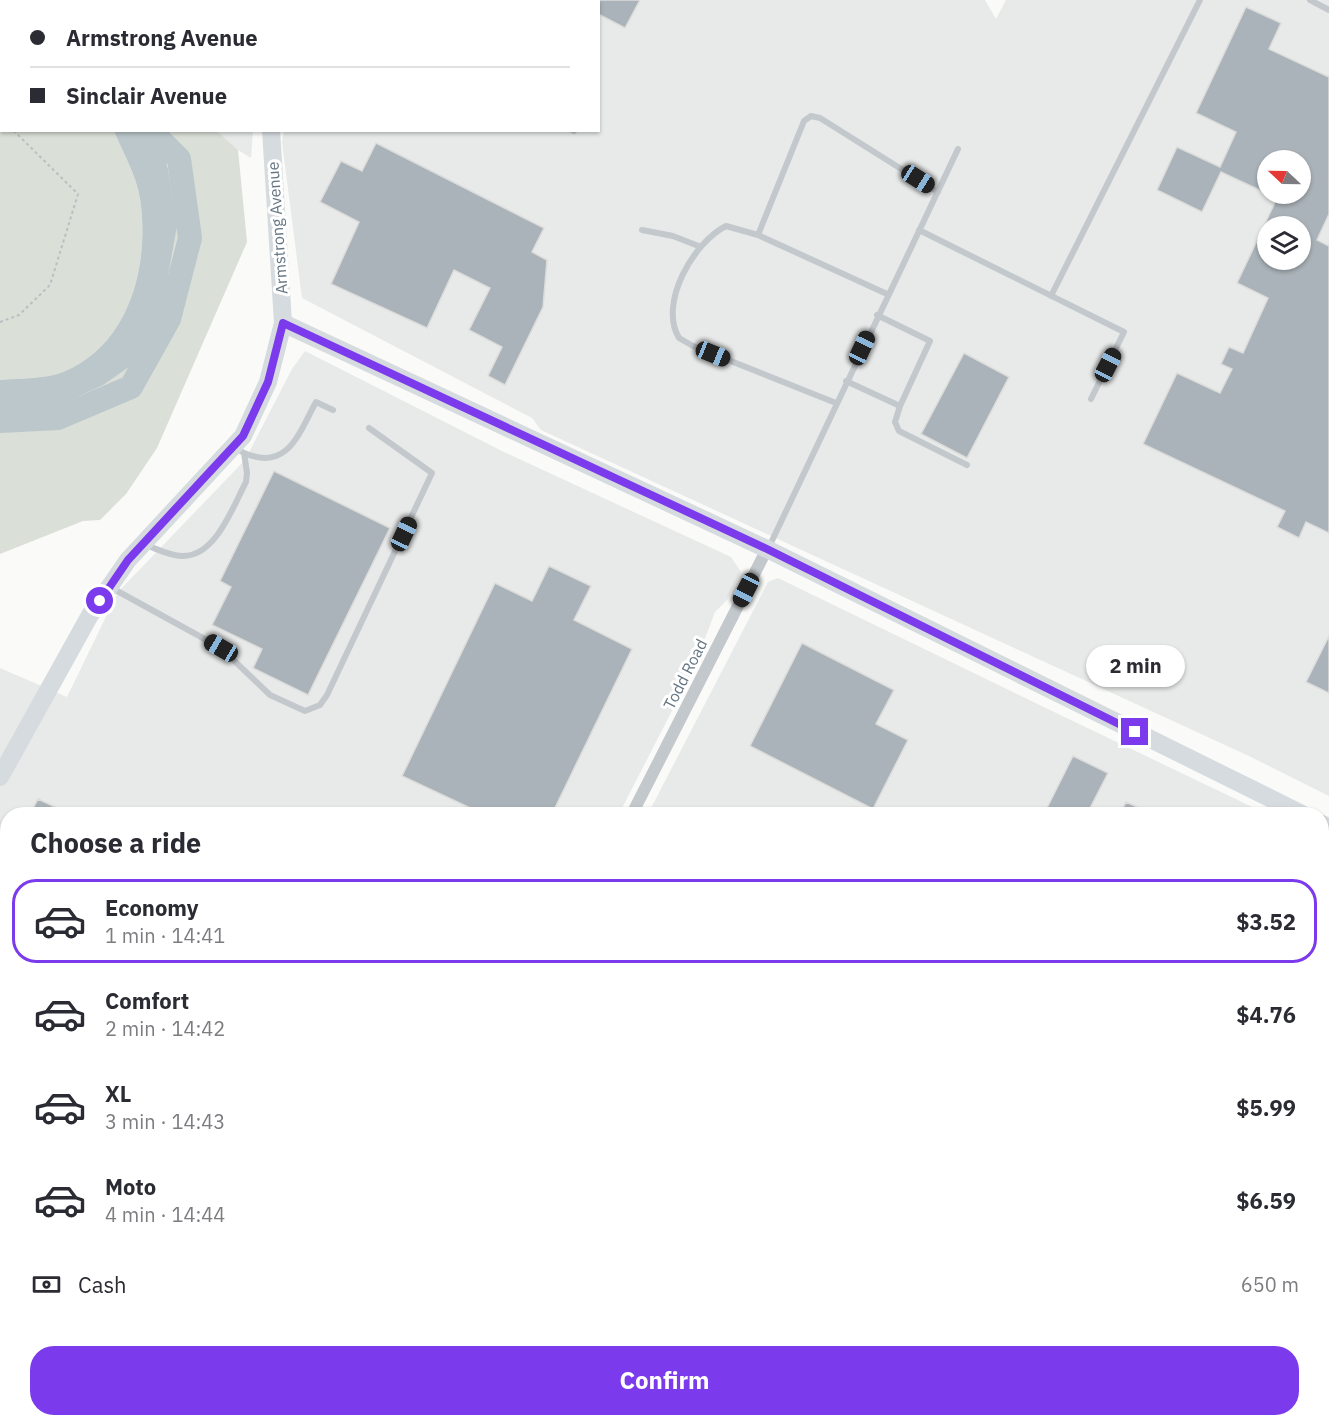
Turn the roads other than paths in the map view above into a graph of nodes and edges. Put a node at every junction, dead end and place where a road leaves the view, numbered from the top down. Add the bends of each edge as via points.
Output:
1 (1200, 0) edge
2 (1310, 0) edge
3 (1329, 10) edge
4 (271, 132) edge
5 (958, 149) dead end
6 (938, 192) junction
7 (642, 230) dead end
8 (919, 230) junction
9 (758, 235) junction
10 (701, 247) junction
11 (887, 294) junction
12 (1051, 296) junction
13 (877, 315) junction
14 (283, 323) junction
15 (846, 381) junction
16 (1091, 399) dead end
17 (836, 403) junction
18 (900, 406) junction
19 (333, 410) dead end
20 (369, 428) dead end
21 (238, 450) junction
22 (967, 465) dead end
23 (143, 544) junction
24 (767, 549) junction
25 (110, 587) junction
26 (0, 777) edge
27 (636, 807) edge
28 (1288, 807) edge

1 - 12 lane
2 - 3 lane
4 - 14 street, Armstrong Avenue
5 - 6 lane
6 - 8 lane
6 - 9 lane via 811,116 804,121
7 - 10 lane
8 - 11 lane
8 - 12 lane
9 - 10 lane via 726,226 714,232
9 - 11 lane
10 - 17 lane via 686,268 675,297 672,318 679,338
11 - 13 lane
12 - 16 lane via 1124,332
13 - 15 lane
13 - 18 lane via 930,341
14 - 21 street, Armstrong Avenue via 268,382
14 - 24 street
15 - 17 lane
15 - 18 lane
17 - 24 lane
18 - 22 lane via 894,422 899,431
19 - 21 lane via 316,402 292,445 279,455 261,459
20 - 25 lane via 432,473 327,695 313,710 305,711 270,695 221,648
21 - 23 street, Armstrong Avenue
21 - 23 lane via 248,472 246,482 219,531 204,549 193,556 182,556
23 - 25 street, Armstrong Avenue
24 - 27 street, Todd Road
24 - 28 street
25 - 26 street, Armstrong Avenue via 90,615

